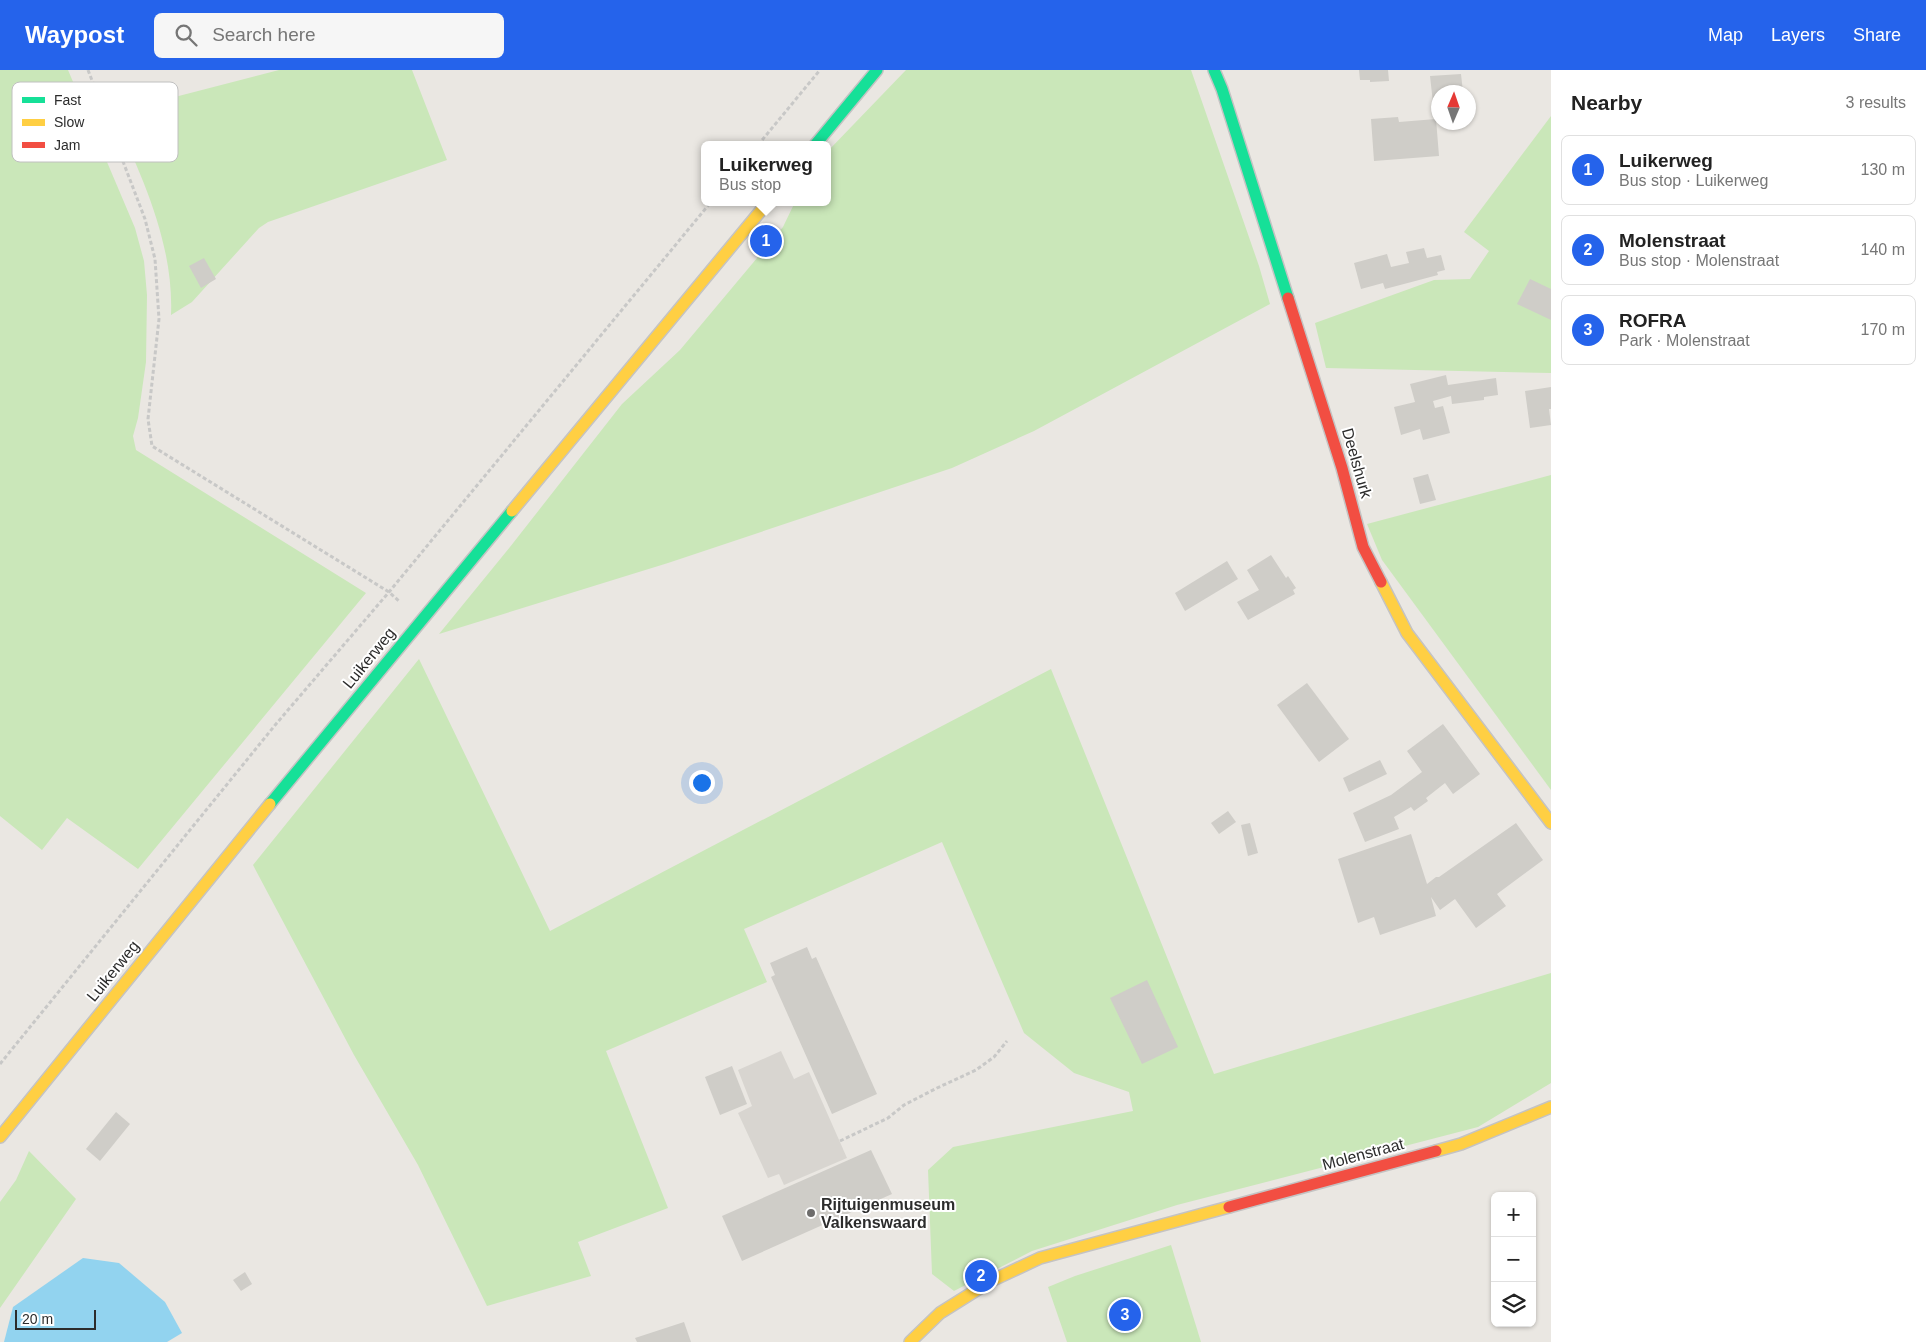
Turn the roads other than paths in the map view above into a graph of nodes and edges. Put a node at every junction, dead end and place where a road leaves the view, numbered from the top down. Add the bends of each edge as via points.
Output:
1 (877, 70) edge
2 (1214, 70) edge
3 (818, 141) edge
4 (765, 206) edge
5 (1551, 823) edge
6 (1551, 1107) edge
7 (0, 1136) edge
8 (910, 1342) edge

1 - 3 street
2 - 5 street, Deelshurk via 1342,468 1363,547 1407,632
4 - 7 street, Luikerweg
6 - 8 street, Molenstraat via 1461,1144 1040,1258 991,1281 940,1313

